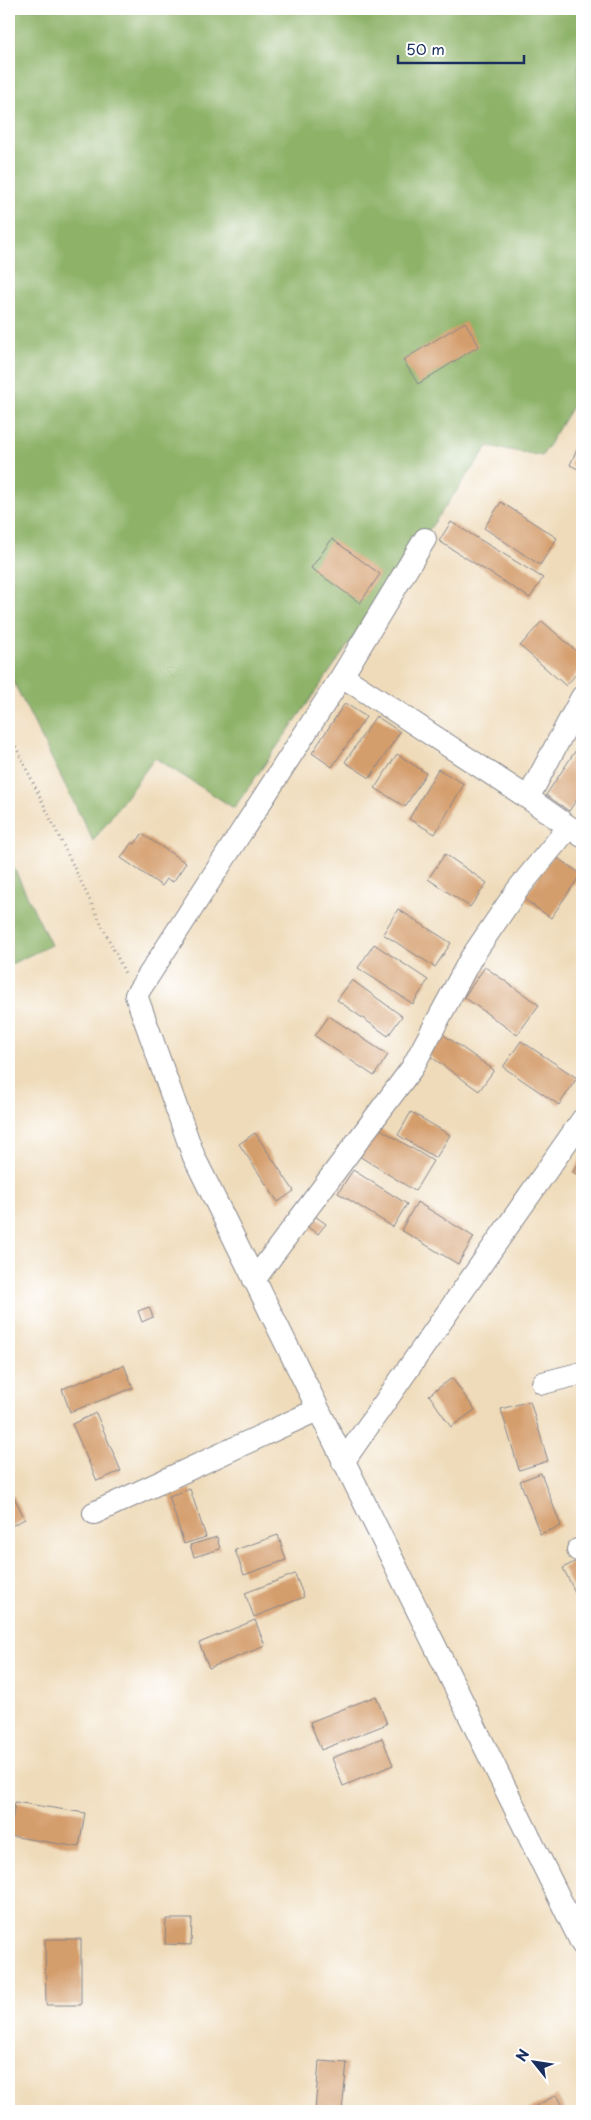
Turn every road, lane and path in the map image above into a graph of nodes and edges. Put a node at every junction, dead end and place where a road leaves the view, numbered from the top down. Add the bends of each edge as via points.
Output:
1 (425, 539) dead end
2 (342, 676) junction
3 (582, 697) edge
4 (9, 733) edge
5 (528, 798) junction
6 (575, 832) edge
7 (136, 995) junction
8 (582, 1120) edge
9 (254, 1280) junction
10 (582, 1373) edge
11 (543, 1383) dead end
12 (318, 1410) junction
13 (343, 1462) junction
14 (94, 1513) dead end
15 (582, 1944) edge

1 - 2 street
2 - 5 street
2 - 7 street
3 - 5 street
4 - 7 path
5 - 6 street
6 - 9 street via 518,890 471,958 412,1068
7 - 9 street via 194,1157
8 - 13 street
9 - 12 street
10 - 11 street
12 - 13 street
12 - 14 street
13 - 15 street

